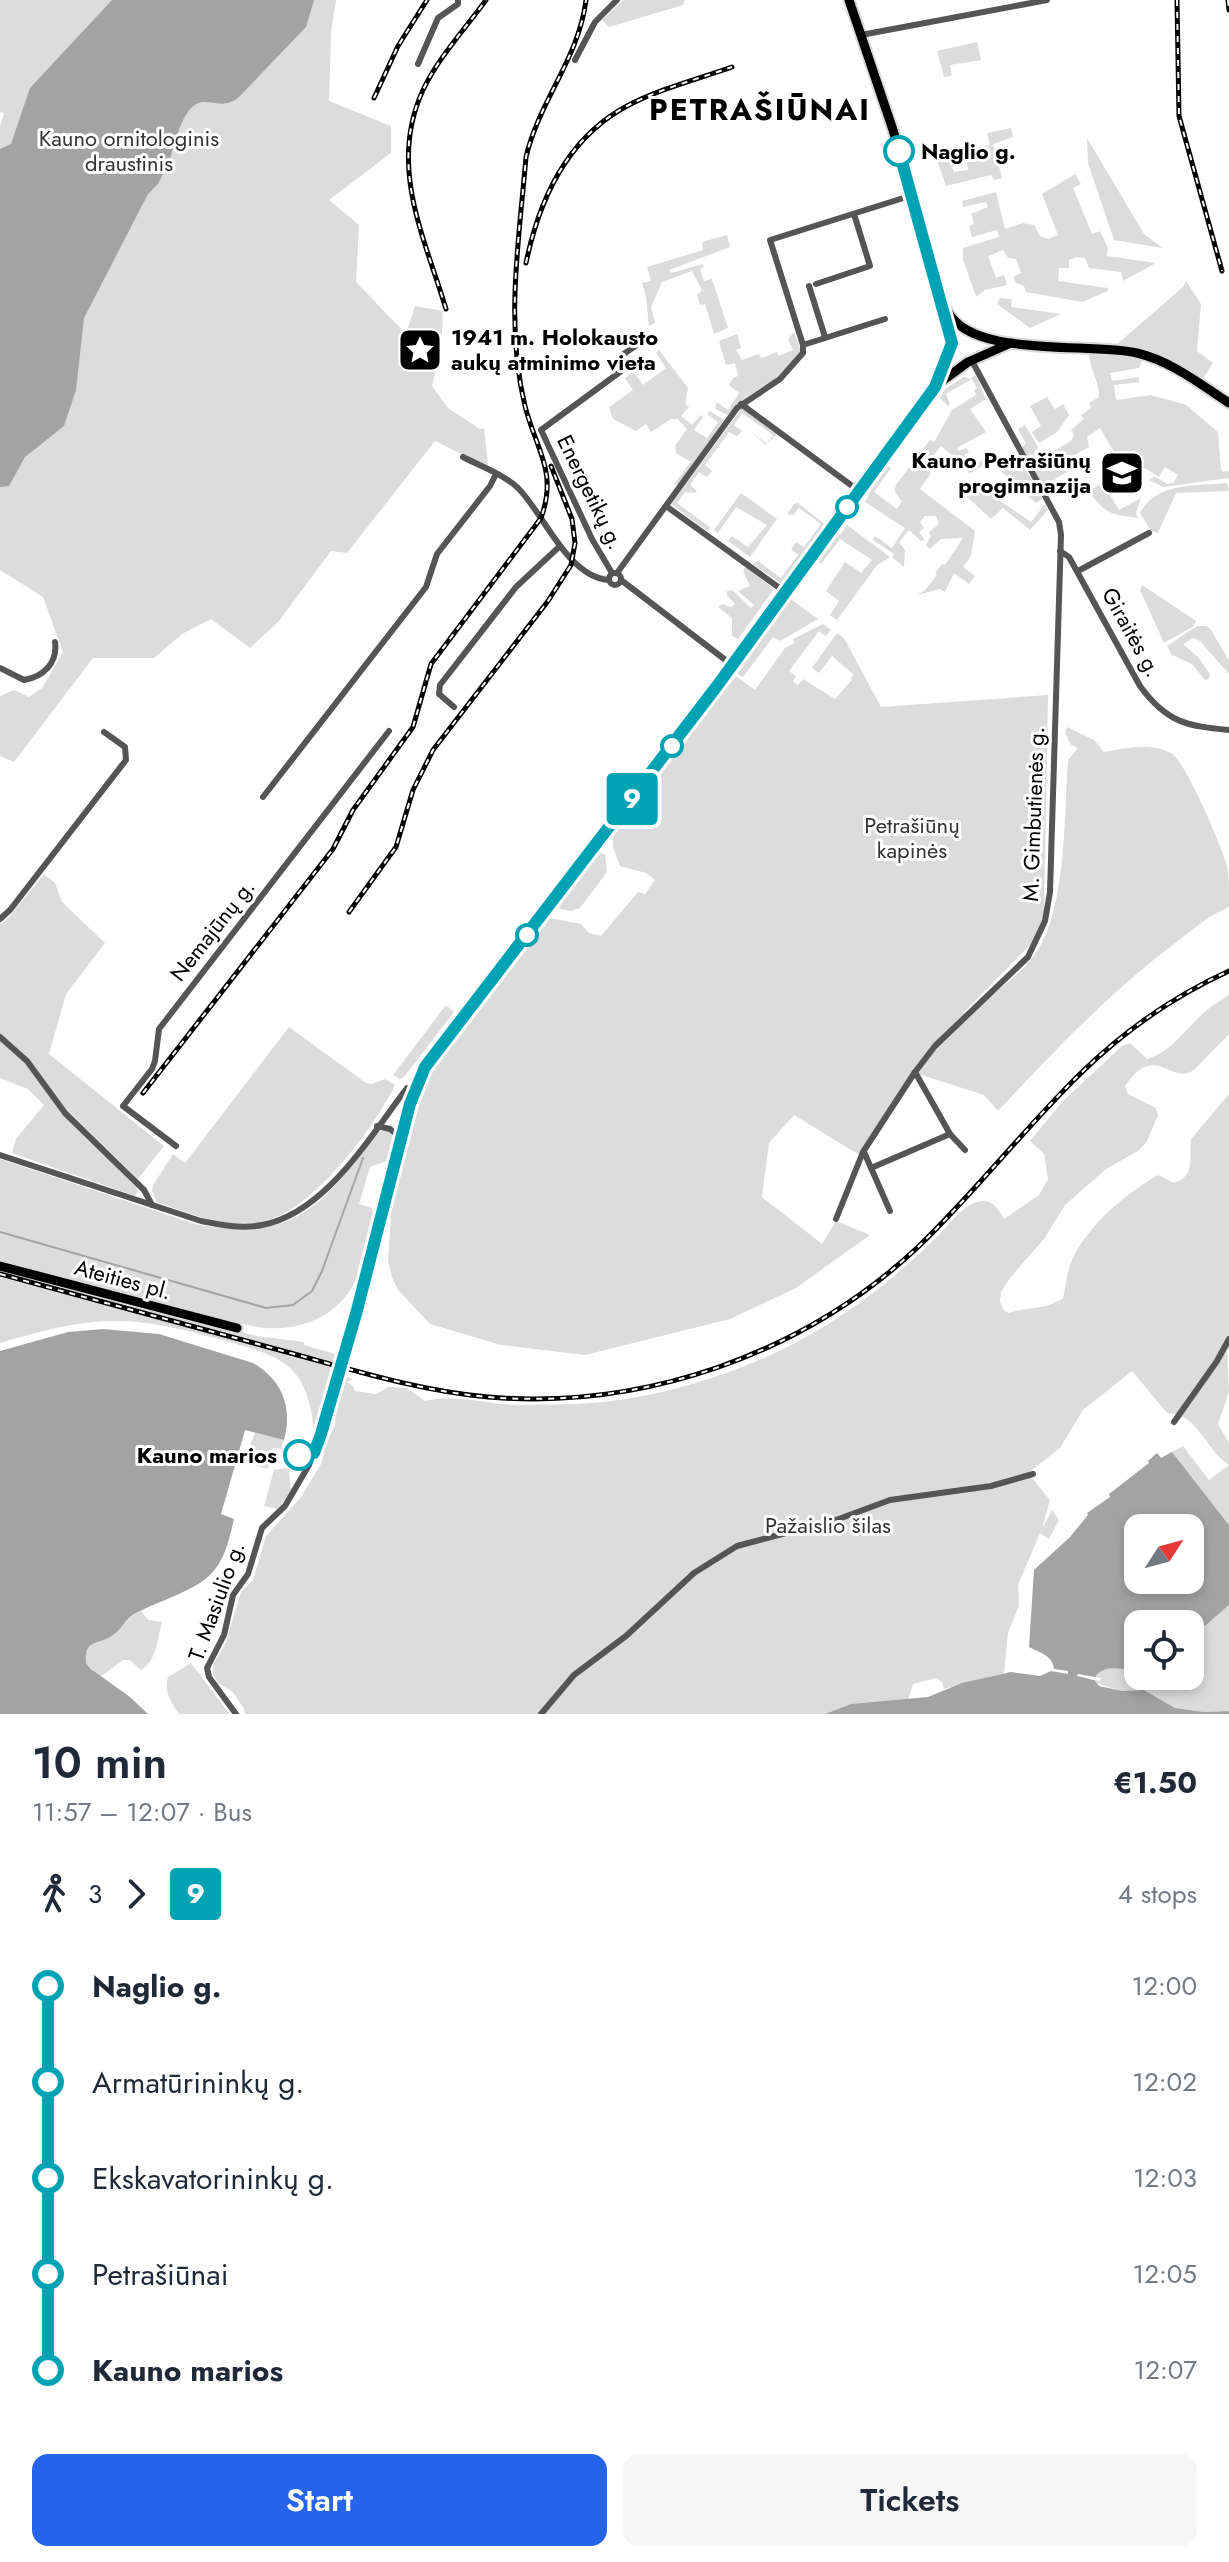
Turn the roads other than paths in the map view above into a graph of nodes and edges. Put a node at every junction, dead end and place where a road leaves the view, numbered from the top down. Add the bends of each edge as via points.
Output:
1 (458, 0) edge
2 (617, 0) edge
3 (849, 0) edge
4 (1047, 0) edge
5 (861, 35) junction
6 (575, 60) dead end
7 (418, 64) dead end
8 (913, 195) junction
9 (854, 214) junction
10 (942, 300) junction
11 (885, 319) dead end
12 (972, 334) junction
13 (648, 337) dead end
14 (825, 337) junction
15 (1011, 343) junction
16 (803, 345) junction
17 (952, 345) junction
18 (972, 361) junction
19 (935, 387) junction
20 (1229, 403) edge
21 (741, 404) junction
22 (463, 457) dead end
23 (496, 474) junction
24 (859, 491) junction
25 (666, 506) junction
26 (1149, 533) dead end
27 (560, 546) junction
28 (1060, 551) junction
29 (1078, 571) junction
30 (614, 577) junction
31 (785, 592) junction
32 (55, 642) dead end
33 (732, 665) junction
34 (0, 668) edge
35 (454, 707) dead end
36 (1229, 730) edge
37 (389, 731) dead end
38 (104, 732) dead end
39 (263, 797) dead end
40 (0, 919) edge
41 (0, 1037) edge
42 (915, 1072) junction
43 (410, 1090) junction
44 (377, 1126) junction
45 (950, 1134) junction
46 (401, 1138) junction
47 (176, 1146) dead end
48 (965, 1150) dead end
49 (863, 1152) junction
50 (0, 1155) edge
51 (871, 1168) junction
52 (152, 1205) junction
53 (890, 1211) dead end
54 (836, 1219) dead end
55 (0, 1266) edge
56 (237, 1328) dead end
57 (1229, 1339) edge
58 (347, 1341) joint
59 (1174, 1422) dead end
60 (1033, 1474) dead end
61 (236, 1714) edge
62 (541, 1714) edge

1 - 7 street via 438,18
2 - 6 street via 595,22
3 - 5 main road
4 - 5 street
5 - 8 main road
8 - 9 street
8 - 10 main road
9 - 14 street via 870,266 812,285
9 - 16 street via 770,240
10 - 12 main road via 953,320
10 - 17 main road
11 - 14 street
12 - 15 main road
12 - 17 main road via 959,335
12 - 18 main road via 981,347
13 - 30 street, Energetikų g. via 621,356 624,369 541,430
14 - 16 street
15 - 18 main road, T. Masiulio g.
15 - 20 main road via 1138,353 1167,364
16 - 21 street via 803,353 780,379
17 - 18 main road via 958,359
17 - 19 main road, T. Masiulio g.
18 - 19 main road, T. Masiulio g.
18 - 28 street, M. Gimbutienės g. via 1059,522
19 - 24 main road, T. Masiulio g.
21 - 24 street
21 - 25 street
22 - 23 street, Energetikų g.
23 - 27 street, Energetikų g. via 518,488
23 - 39 street via 437,554 426,587
24 - 31 main road, T. Masiulio g.
25 - 30 street
25 - 31 street
26 - 29 street
27 - 30 street, Energetikų g. via 591,575
27 - 35 street via 516,587 440,685 439,694
28 - 29 street, Giraitės g.
28 - 42 street, M. Gimbutienės g. via 1052,863 1045,921 1026,960 935,1046
29 - 36 street, Giraitės g. via 1153,702 1183,724
30 - 33 street
31 - 33 main road, T. Masiulio g.
32 - 34 street via 52,661 42,675 24,680
33 - 43 main road, T. Masiulio g.
37 - 47 street, Nemajūnų g. via 159,1029 152,1069 123,1106
38 - 40 street via 125,747 126,760
41 - 52 street via 27,1061 65,1113 144,1190
42 - 45 street
42 - 49 street, M. Gimbutienės g.
43 - 44 street, T. Masiulio g.
43 - 46 main road, T. Masiulio g.
44 - 46 street
44 - 52 street, T. Masiulio g. via 325,1190 275,1221 233,1226
45 - 48 street
45 - 51 street
46 - 58 main road, T. Masiulio g.
49 - 51 street
49 - 54 street, M. Gimbutienės g.
50 - 52 street, T. Masiulio g.
51 - 53 street
55 - 56 main road, Ateities pl.
57 - 59 street
58 - 61 street, T. Masiulio g. via 309,1465 285,1506 262,1528 207,1668
60 - 62 street via 991,1486 890,1500 737,1546 694,1573 574,1675

